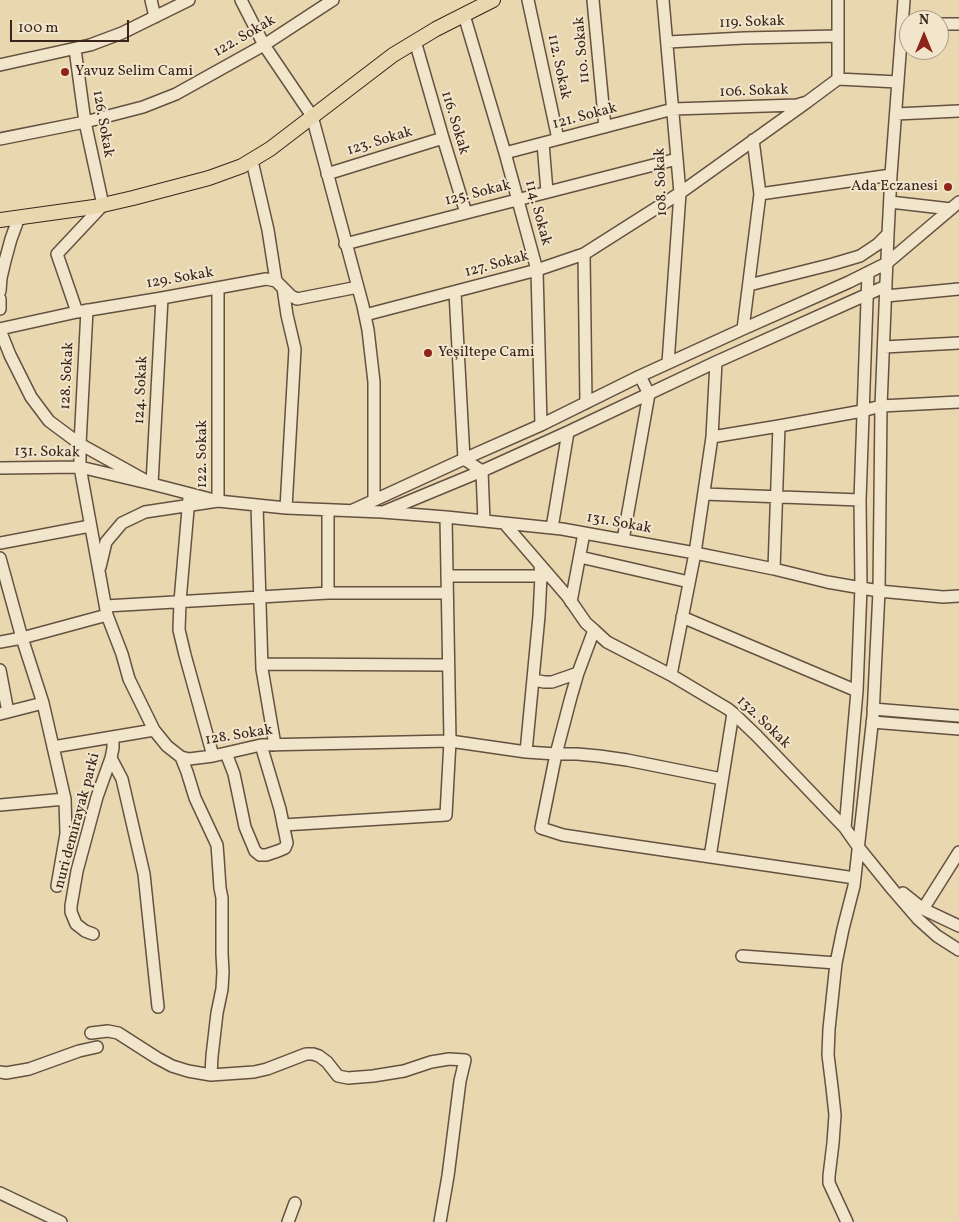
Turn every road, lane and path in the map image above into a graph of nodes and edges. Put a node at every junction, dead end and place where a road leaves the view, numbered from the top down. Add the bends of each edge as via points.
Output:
1 (151, 0) edge
2 (189, 0) edge
3 (241, 0) edge
4 (333, 0) edge
5 (493, 0) edge
6 (528, 0) edge
7 (593, 0) edge
8 (663, 0) edge
9 (838, 0) edge
10 (464, 15) junction
11 (155, 17) junction
12 (838, 36) junction
13 (415, 41) junction
14 (668, 42) junction
15 (264, 45) junction
16 (75, 49) junction
17 (901, 60) edge
18 (0, 65) edge
19 (838, 79) junction
20 (898, 82) junction
21 (807, 102) junction
22 (673, 110) junction
23 (959, 111) edge
24 (896, 114) junction
25 (312, 116) junction
26 (85, 122) junction
27 (605, 127) junction
28 (443, 138) junction
29 (0, 139) edge
30 (558, 139) junction
31 (753, 140) junction
32 (543, 143) junction
33 (505, 153) junction
34 (677, 159) junction
35 (252, 161) junction
36 (327, 174) junction
37 (891, 175) junction
38 (547, 192) junction
39 (680, 193) junction
40 (760, 194) junction
41 (518, 200) junction
42 (890, 202) junction
43 (103, 205) junction
44 (955, 205) edge
45 (466, 213) junction
46 (19, 217) junction
47 (0, 220) edge
48 (888, 234) junction
49 (345, 244) junction
50 (584, 254) junction
51 (887, 263) junction
52 (537, 270) junction
53 (868, 273) junction
54 (280, 284) junction
55 (748, 285) junction
56 (358, 287) junction
57 (218, 288) junction
58 (959, 289) edge
59 (0, 290) edge
60 (886, 291) junction
61 (455, 292) junction
62 (867, 294) junction
63 (162, 298) junction
64 (0, 299) edge
65 (0, 309) edge
66 (82, 311) junction
67 (365, 316) junction
68 (0, 329) edge
69 (744, 329) junction
70 (959, 343) edge
71 (884, 347) junction
72 (716, 362) junction
73 (668, 363) junction
74 (640, 376) junction
75 (649, 394) junction
76 (959, 402) edge
77 (586, 403) junction
78 (882, 406) junction
79 (862, 411) junction
80 (542, 425) junction
81 (779, 426) junction
82 (568, 432) junction
83 (712, 437) junction
84 (80, 444) junction
85 (464, 459) junction
86 (80, 467) junction
87 (0, 468) edge
88 (482, 471) junction
89 (152, 484) junction
90 (704, 494) junction
91 (777, 496) junction
92 (189, 500) junction
93 (374, 500) junction
94 (860, 500) junction
95 (218, 501) junction
96 (257, 505) junction
97 (286, 508) junction
98 (328, 510) junction
99 (349, 511) junction
100 (382, 512) junction
101 (446, 517) junction
102 (484, 521) junction
103 (504, 523) junction
104 (90, 526) junction
105 (552, 528) junction
106 (584, 533) junction
107 (622, 540) junction
108 (0, 543) edge
109 (695, 553) junction
110 (580, 557) junction
111 (0, 558) edge
112 (774, 569) junction
113 (544, 572) junction
114 (99, 573) junction
115 (447, 576) junction
116 (690, 582) junction
117 (861, 587) junction
118 (879, 591) junction
119 (328, 593) junction
120 (447, 593) junction
121 (260, 596) junction
122 (959, 596) edge
123 (180, 601) junction
124 (571, 602) junction
125 (106, 610) junction
126 (682, 617) junction
127 (594, 630) junction
128 (22, 638) junction
129 (0, 642) edge
130 (262, 664) junction
131 (448, 665) junction
132 (0, 670) edge
133 (578, 673) junction
134 (671, 675) junction
135 (534, 680) junction
136 (857, 691) junction
137 (43, 703) junction
138 (873, 709) junction
139 (4, 713) edge
140 (733, 713) junction
141 (959, 716) edge
142 (872, 722) junction
143 (959, 729) edge
144 (154, 730) junction
145 (113, 737) junction
146 (450, 741) junction
147 (262, 745) junction
148 (275, 745) junction
149 (53, 747) junction
150 (526, 752) junction
151 (226, 753) junction
152 (556, 754) junction
153 (213, 756) junction
154 (181, 757) junction
155 (111, 758) junction
156 (722, 779) junction
157 (65, 800) junction
158 (0, 805) edge
159 (283, 825) junction
160 (845, 828) junction
161 (859, 848) junction
162 (959, 852) edge
163 (710, 857) junction
164 (872, 865) junction
165 (855, 878) junction
166 (57, 886) dead end
167 (923, 909) junction
168 (959, 926) edge
169 (93, 934) dead end
170 (959, 950) edge
171 (742, 956) dead end
172 (836, 963) junction
173 (158, 1007) dead end
174 (90, 1033) dead end
175 (97, 1047) dead end
176 (0, 1072) edge
177 (212, 1075) junction
178 (0, 1193) edge
179 (295, 1203) dead end
180 (61, 1222) edge
181 (288, 1222) edge
182 (440, 1222) edge
183 (847, 1222) edge

1 - 11 street
2 - 11 street
3 - 15 street
4 - 15 street, 122. Sokak
5 - 10 main road
6 - 30 street, 112. Sokak
7 - 27 street, 110. Sokak
8 - 14 street, 108. Sokak
9 - 12 street
10 - 13 main road
10 - 33 street, 114. Sokak
11 - 16 street via 122,33
12 - 14 street, 119. Sokak
12 - 19 street
13 - 25 main road
13 - 28 street, 116. Sokak
14 - 22 street, 108. Sokak
15 - 25 street
15 - 26 street, 122. Sokak via 176,94 143,107
16 - 18 street
16 - 26 street, 126. Sokak
17 - 20 street
19 - 20 street
19 - 21 street, 106. Sokak
20 - 24 street
21 - 22 street, 106. Sokak
21 - 31 street, 127. Sokak
22 - 27 street, 121. Sokak
22 - 34 street, 108. Sokak
23 - 24 street
24 - 37 street
25 - 35 main road
25 - 36 street
26 - 29 street, 122. Sokak
26 - 43 street, 126. Sokak
27 - 30 street, 121. Sokak
28 - 36 street, 123. Sokak
28 - 45 street, 116. Sokak
30 - 32 street, 121. Sokak
31 - 39 street, 127. Sokak
31 - 40 street
32 - 33 street, 121. Sokak
32 - 38 street
33 - 41 street, 114. Sokak
34 - 38 street, 125. Sokak
34 - 39 street, 108. Sokak
35 - 43 main road via 209,178
35 - 54 street
36 - 49 street
37 - 40 street
37 - 42 street
38 - 41 street, 125. Sokak
39 - 50 street, 127. Sokak
39 - 73 street, 108. Sokak
40 - 55 street
41 - 45 street, 125. Sokak
41 - 52 street, 114. Sokak
42 - 44 street
42 - 48 street
43 - 46 main road
43 - 66 street via 57,254
44 - 51 street
45 - 49 street, 125. Sokak
46 - 47 main road
46 - 59 street via 4,262
48 - 51 street
48 - 55 street via 860,256
49 - 56 street
50 - 52 street, 127. Sokak
50 - 77 street
51 - 53 street
51 - 60 street
52 - 61 street, 127. Sokak
52 - 80 street, 114. Sokak
53 - 62 street
53 - 69 street
54 - 56 street, 129. Sokak via 297,300
54 - 57 street, 129. Sokak via 266,279
54 - 97 street via 295,350
55 - 69 street
56 - 67 street
57 - 63 street, 129. Sokak
57 - 95 street, 122. Sokak
58 - 60 street
60 - 62 street
60 - 71 street
61 - 67 street, 127. Sokak
61 - 85 street
62 - 72 street
62 - 79 street
63 - 66 street, 129. Sokak
63 - 89 street, 124. Sokak
64 - 65 street
66 - 68 street, 129. Sokak
66 - 84 street, 128. Sokak
67 - 93 street via 374,382
68 - 84 street via 31,397 49,421
69 - 73 street
70 - 71 street
71 - 78 street
72 - 75 street
72 - 83 street
73 - 74 street
74 - 75 street
74 - 77 street
75 - 82 street
75 - 107 street
76 - 78 street
77 - 80 street
78 - 79 street
78 - 118 street
79 - 81 street
79 - 94 street
80 - 85 street
81 - 83 street
81 - 91 street
82 - 88 street
82 - 105 street
83 - 90 street
84 - 86 street, 128. Sokak
84 - 89 street
85 - 88 street
85 - 93 street
86 - 87 street, 131. Sokak
86 - 89 street, 131. Sokak
86 - 104 street, 128. Sokak
88 - 100 street
88 - 102 street
89 - 92 street, 131. Sokak
90 - 91 street
90 - 109 street
91 - 94 street
91 - 112 street
92 - 95 street, 131. Sokak
92 - 114 street via 145,512 122,523 106,542
92 - 123 street
93 - 99 street
94 - 117 street
95 - 96 street, 131. Sokak
96 - 97 street, 131. Sokak
96 - 121 street
97 - 98 street, 131. Sokak
98 - 99 street, 131. Sokak
98 - 119 street
99 - 100 street, 131. Sokak
100 - 101 street, 131. Sokak
101 - 102 street, 131. Sokak
101 - 115 street
102 - 103 street, 131. Sokak
103 - 105 street, 131. Sokak
103 - 113 street, 132. Sokak
104 - 108 street
104 - 114 street
105 - 106 street, 131. Sokak
106 - 107 street, 131. Sokak
106 - 110 street
107 - 109 street, 131. Sokak
109 - 112 street, 131. Sokak
109 - 116 street
110 - 116 street
110 - 124 street
111 - 128 street
112 - 117 street, 131. Sokak
113 - 115 street
113 - 124 street, 132. Sokak
113 - 135 street
114 - 125 street
115 - 120 street
116 - 126 street
117 - 118 street, 131. Sokak
117 - 136 street
118 - 122 street, 131. Sokak
118 - 138 street
119 - 120 street
119 - 121 street
120 - 131 street
121 - 123 street
121 - 130 street
123 - 125 street
123 - 153 street via 179,630
124 - 127 street, 132. Sokak
125 - 128 street
125 - 144 street via 130,679
126 - 134 street
126 - 136 street
127 - 133 street
127 - 134 street, 132. Sokak via 607,642
128 - 129 street
128 - 137 street
130 - 131 street
130 - 148 street
131 - 146 street
132 - 139 street
133 - 135 street via 552,682
133 - 152 street
134 - 140 street, 132. Sokak
135 - 150 street
136 - 160 street
137 - 139 street
137 - 149 street
138 - 141 street
138 - 142 street
140 - 156 street
140 - 160 street, 132. Sokak
142 - 143 street
142 - 161 street
144 - 145 street
144 - 154 street
145 - 149 street
145 - 155 street, nuri demirayak parki
146 - 148 street, 128. Sokak
146 - 150 street, 128. Sokak
146 - 159 street via 446,815
147 - 148 street, 128. Sokak
147 - 151 street, 128. Sokak
147 - 159 street
149 - 157 street
150 - 152 street, 128. Sokak
151 - 153 street, 128. Sokak
151 - 159 street via 234,774 245,827 255,851 266,855 284,848 287,843
152 - 156 street, 128. Sokak via 627,760
152 - 163 street via 540,828 563,835
153 - 154 street, 128. Sokak
154 - 177 street via 195,798 217,845 223,972
155 - 169 street, nuri demirayak parki via 97,797 71,906 76,924
155 - 173 street via 122,779 144,874
156 - 163 street
157 - 158 street
157 - 166 street via 66,834
160 - 161 street, 132. Sokak
161 - 164 street, 132. Sokak
161 - 165 street
162 - 167 street
163 - 165 street
164 - 167 street
164 - 170 street, 132. Sokak via 918,919
165 - 172 street
167 - 168 street
171 - 172 street
172 - 183 street via 828,1055 835,1116 829,1176
174 - 177 street via 108,1031 118,1034 172,1066
175 - 176 street via 28,1070
177 - 182 street via 267,1070 306,1054 319,1056 338,1076 348,1078 404,1071 449,1059 465,1060
178 - 180 street
179 - 181 street

